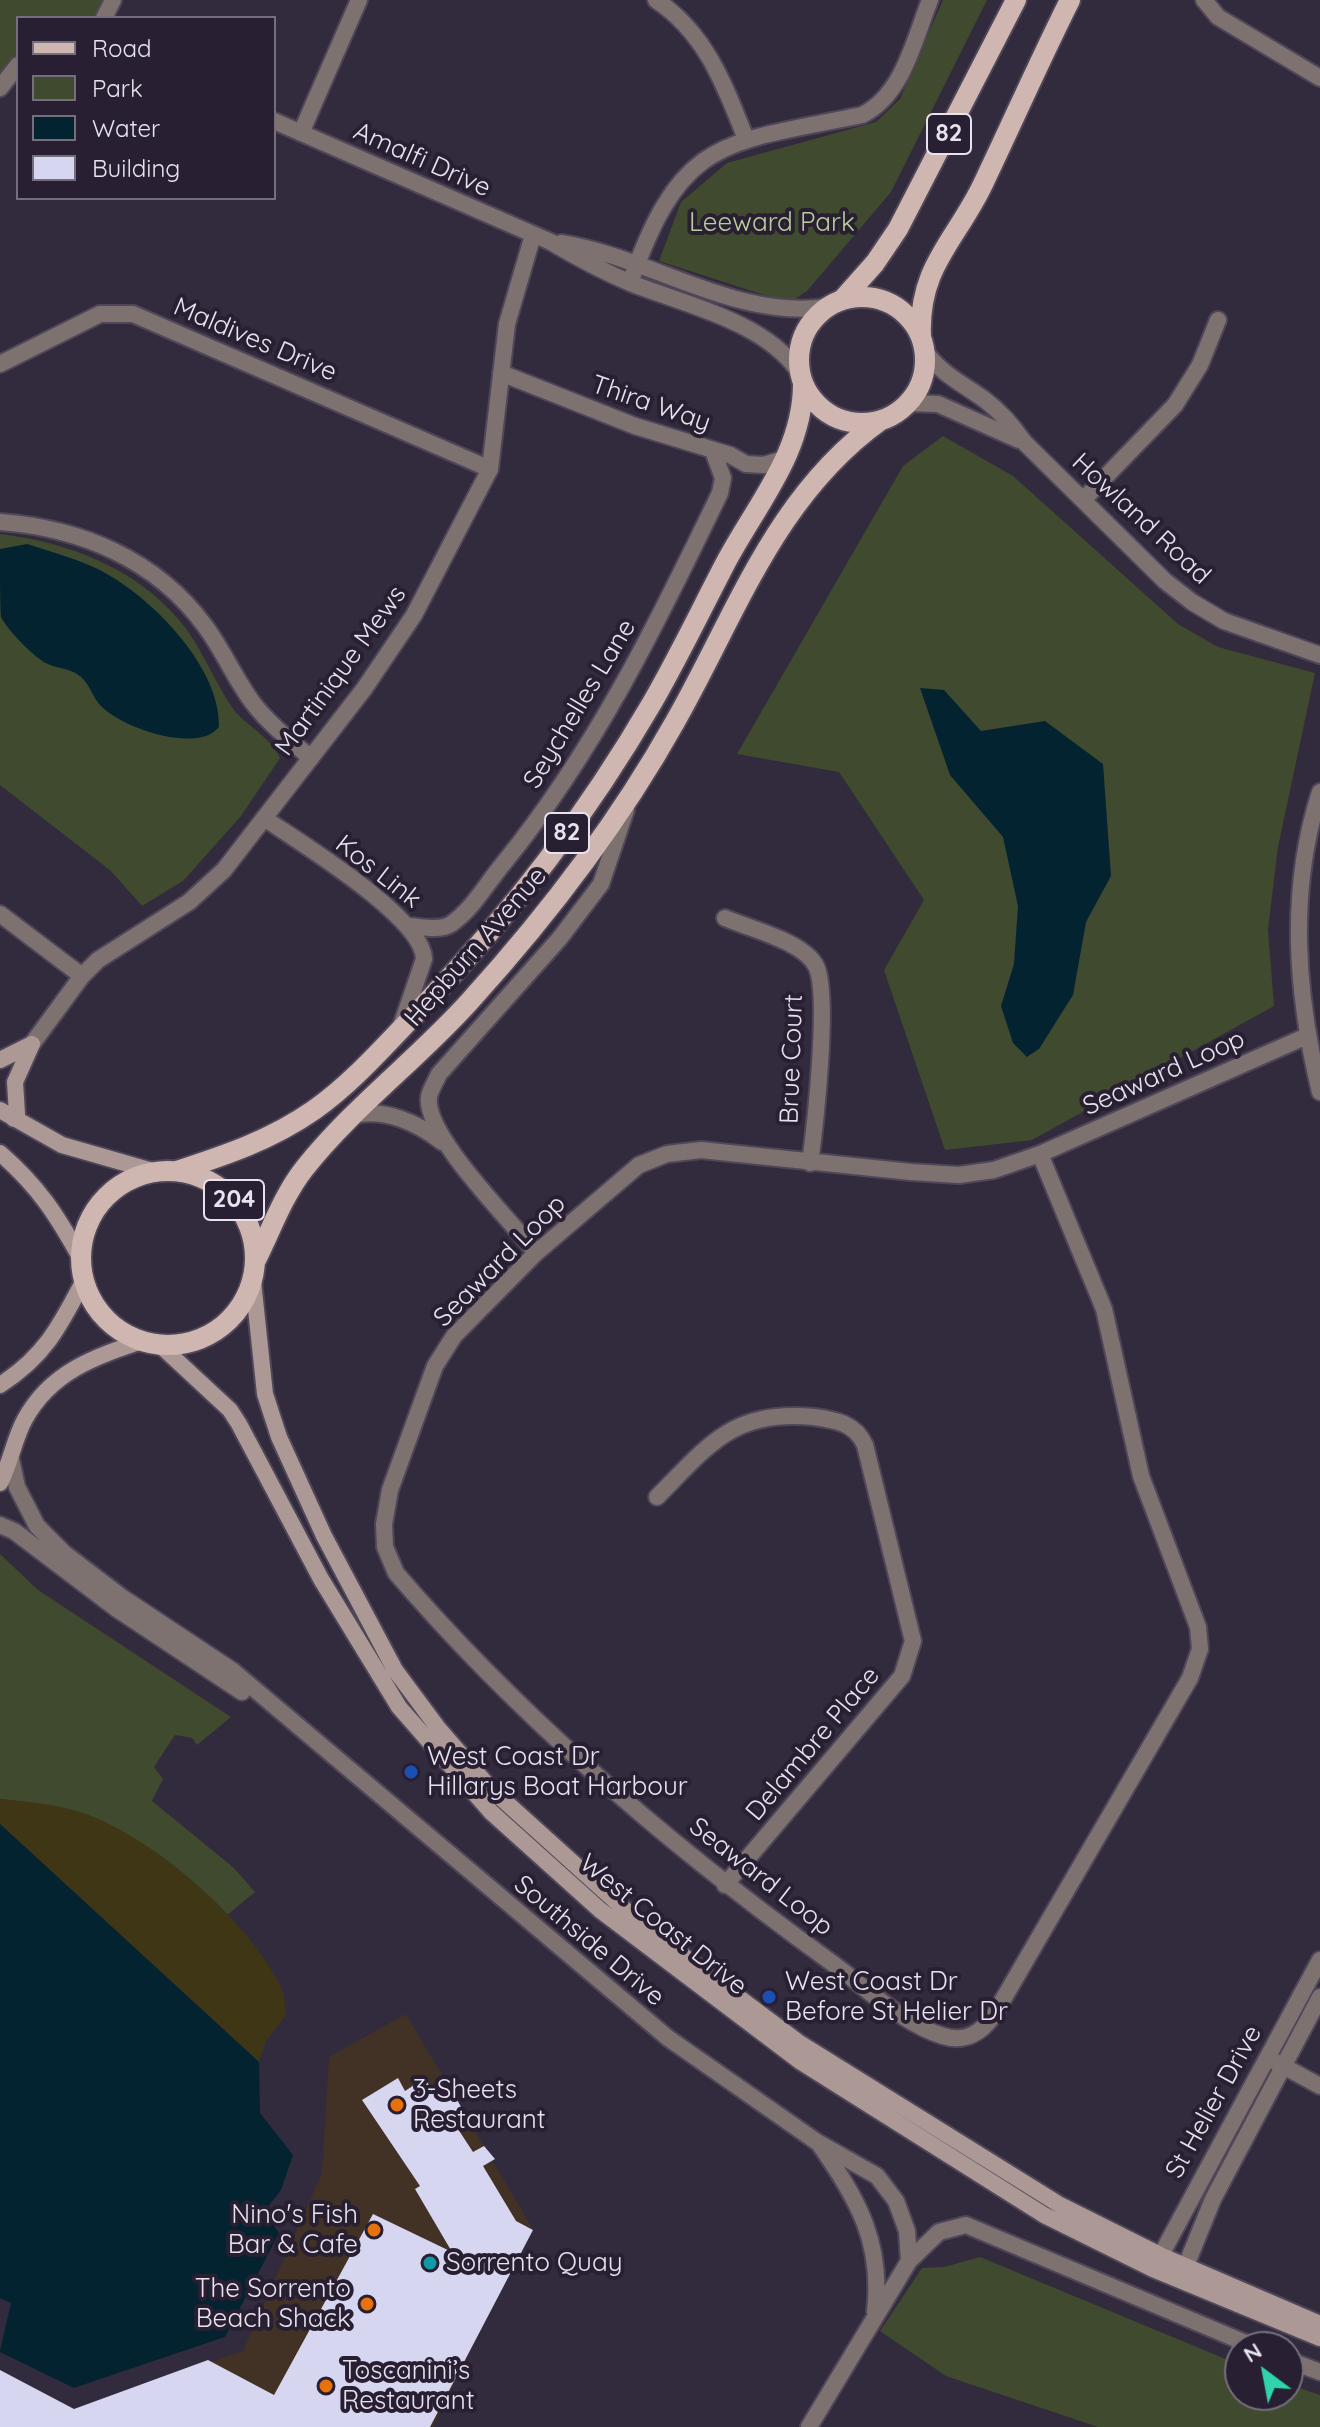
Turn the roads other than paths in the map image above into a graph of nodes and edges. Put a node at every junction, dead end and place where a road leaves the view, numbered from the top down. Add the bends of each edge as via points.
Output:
1 (359, 0) edge
2 (656, 0) edge
3 (930, 0) edge
4 (1016, 0) edge
5 (1070, 0) edge
6 (1204, 0) edge
7 (16, 68) edge
8 (1320, 78) edge
9 (0, 88) edge
10 (276, 122) edge
11 (301, 133) junction
12 (746, 139) junction
13 (533, 235) junction
14 (551, 242) junction
15 (637, 264) junction
16 (630, 283) junction
17 (835, 303) junction
18 (1218, 320) dead end
19 (923, 344) junction
20 (0, 364) edge
21 (501, 373) junction
22 (801, 378) junction
23 (907, 403) junction
24 (881, 420) junction
25 (1024, 442) junction
26 (713, 451) junction
27 (787, 458) junction
28 (490, 469) junction
29 (1083, 500) junction
30 (0, 522) edge
31 (1320, 655) edge
32 (311, 758) junction
33 (633, 789) junction
34 (1320, 792) edge
35 (264, 818) junction
36 (0, 914) edge
37 (725, 918) dead end
38 (410, 926) junction
39 (82, 976) junction
40 (399, 1031) junction
41 (1307, 1036) junction
42 (32, 1044) junction
43 (0, 1060) edge
44 (1320, 1092) edge
45 (7, 1115) edge
46 (354, 1115) junction
47 (450, 1148) junction
48 (0, 1153) edge
49 (1040, 1154) junction
50 (810, 1163) junction
51 (177, 1171) junction
52 (156, 1172) junction
53 (536, 1253) junction
54 (81, 1259) junction
55 (256, 1260) junction
56 (84, 1280) junction
57 (253, 1281) junction
58 (151, 1343) junction
59 (0, 1385) edge
60 (11, 1459) junction
61 (0, 1483) edge
62 (657, 1497) dead end
63 (0, 1525) edge
64 (339, 1764) junction
65 (725, 1885) junction
66 (1320, 1960) edge
67 (1320, 1997) edge
68 (1265, 2056) junction
69 (1285, 2066) junction
70 (1320, 2086) edge
71 (817, 2142) junction
72 (909, 2261) junction
73 (1157, 2262) junction
74 (1183, 2273) junction
75 (874, 2317) junction
76 (1320, 2324) edge
77 (1224, 2334) edge
78 (1320, 2338) edge
79 (809, 2427) edge

1 - 11 street
2 - 12 street via 687,27 721,73
3 - 12 street via 898,79 878,107 862,115
4 - 17 main road, 82 via 898,229 875,263
5 - 19 main road, 82 via 983,185 938,254 920,308
6 - 8 street via 1218,17
7 - 9 street
10 - 11 street, Amalfi Drive
11 - 13 street, Amalfi Drive
12 - 15 street via 714,152 679,180
13 - 14 street, Amalfi Drive
13 - 21 street, Martinique Mews via 507,324
14 - 15 street, Amalfi Drive via 597,249
14 - 16 street, Amalfi Drive
15 - 16 street
15 - 17 street, Amalfi Drive via 750,302 801,311
16 - 22 street, Amalfi Drive via 766,340 785,353
17 - 19 main road via 870,297 896,306 907,314
17 - 22 main road, 82 via 804,334
18 - 29 street via 1200,365 1175,405
19 - 23 main road, 82 via 922,380
19 - 25 street, Howland Road via 937,369 1008,420
20 - 28 street, Maldives Drive via 100,314 133,314
21 - 26 street, Thira Way
21 - 28 street, Martinique Mews
22 - 24 main road via 818,406 841,420
22 - 27 main road, Hepburn Avenue / 82 via 801,414
23 - 24 main road, 82
23 - 25 street, Howland Road via 938,404
24 - 33 main road, Hepburn Avenue / 82 via 856,438 784,517 673,726
25 - 29 street, Howland Road
26 - 27 street, Thira Way via 755,466
26 - 38 street, Seychelles Lane via 723,478 720,493 611,711 525,837 460,916 445,927
27 - 40 main road, Hepburn Avenue / 82 via 748,519 652,703 587,806 524,893
28 - 32 street, Martinique Mews via 414,615
29 - 31 street, Howland Road via 1192,602 1224,621
30 - 32 street via 67,532 141,565 204,625 260,711
32 - 35 street, Martinique Mews
33 - 46 main road, Hepburn Avenue / 82 via 528,934 468,1003
33 - 47 street via 601,884 439,1074 429,1098
34 - 41 street via 1303,866 1297,925
35 - 38 street, Kos Link
35 - 39 street, Martinique Mews via 207,888 117,946
36 - 39 street
37 - 50 street, Brue Court via 792,943 815,965 822,994
38 - 40 street, Kos Link via 424,959
39 - 42 street, Martinique Mews
40 - 51 main road, Hepburn Avenue / 82 via 315,1109 243,1150
41 - 44 street
41 - 49 street, Seaward Loop
42 - 43 main road
42 - 45 main road via 15,1082 17,1114
45 - 52 main road via 89,1155
46 - 47 street via 374,1110 424,1128
46 - 55 main road, Hepburn Avenue / 82 via 303,1170
47 - 53 street
48 - 54 main road via 50,1203
49 - 50 street, Seaward Loop via 959,1175
49 - 65 street, Seaward Loop via 1104,1309 1141,1476 1198,1627 1195,1666 994,2015 970,2038 944,2036 915,2023
50 - 53 street, Seaward Loop via 701,1150 667,1154 639,1165
51 - 52 main road, 82
51 - 55 main road, 204 via 208,1180 234,1200 251,1228
52 - 54 main road, 82 via 126,1182 102,1201 90,1218
53 - 65 street, Seaward Loop via 454,1336 435,1366 390,1490 385,1547 396,1573 524,1709
54 - 56 main road, 82
55 - 57 main road, 82
56 - 58 main road, 82 via 96,1307 116,1328
56 - 59 main road via 48,1345
57 - 58 main road, 82 via 240,1308 218,1330 191,1343
57 - 73 main road, West Coast Drive via 265,1394 324,1536 395,1670 490,1788 642,1925 798,2042
58 - 60 main road, 82 via 86,1360 59,1378 25,1418
58 - 73 main road, West Coast Drive via 230,1410 321,1579 399,1707 491,1812 600,1910 801,2062 1044,2215
60 - 61 main road, 82
60 - 64 street, Southside Drive via 17,1487 37,1526 64,1553 233,1671
62 - 65 street, Delambre Place via 720,1434 744,1422 800,1416 850,1425 865,1445 913,1641 902,1676
63 - 64 street, Southside Drive
64 - 71 street, Southside Drive via 668,2038
66 - 68 street, St Helier Drive
67 - 69 street, St Helier Drive
68 - 69 street
68 - 73 street, St Helier Drive
69 - 70 street
69 - 74 street, St Helier Drive via 1233,2160
71 - 72 street, Southside Drive via 877,2176 896,2201 907,2231
71 - 75 street, Southside Drive via 868,2229 877,2264
72 - 75 street, Southside Drive
72 - 77 street via 939,2232 966,2225
73 - 74 main road, West Coast Drive
74 - 76 main road, West Coast Drive
74 - 78 main road, West Coast Drive
75 - 79 street, Southside Drive

